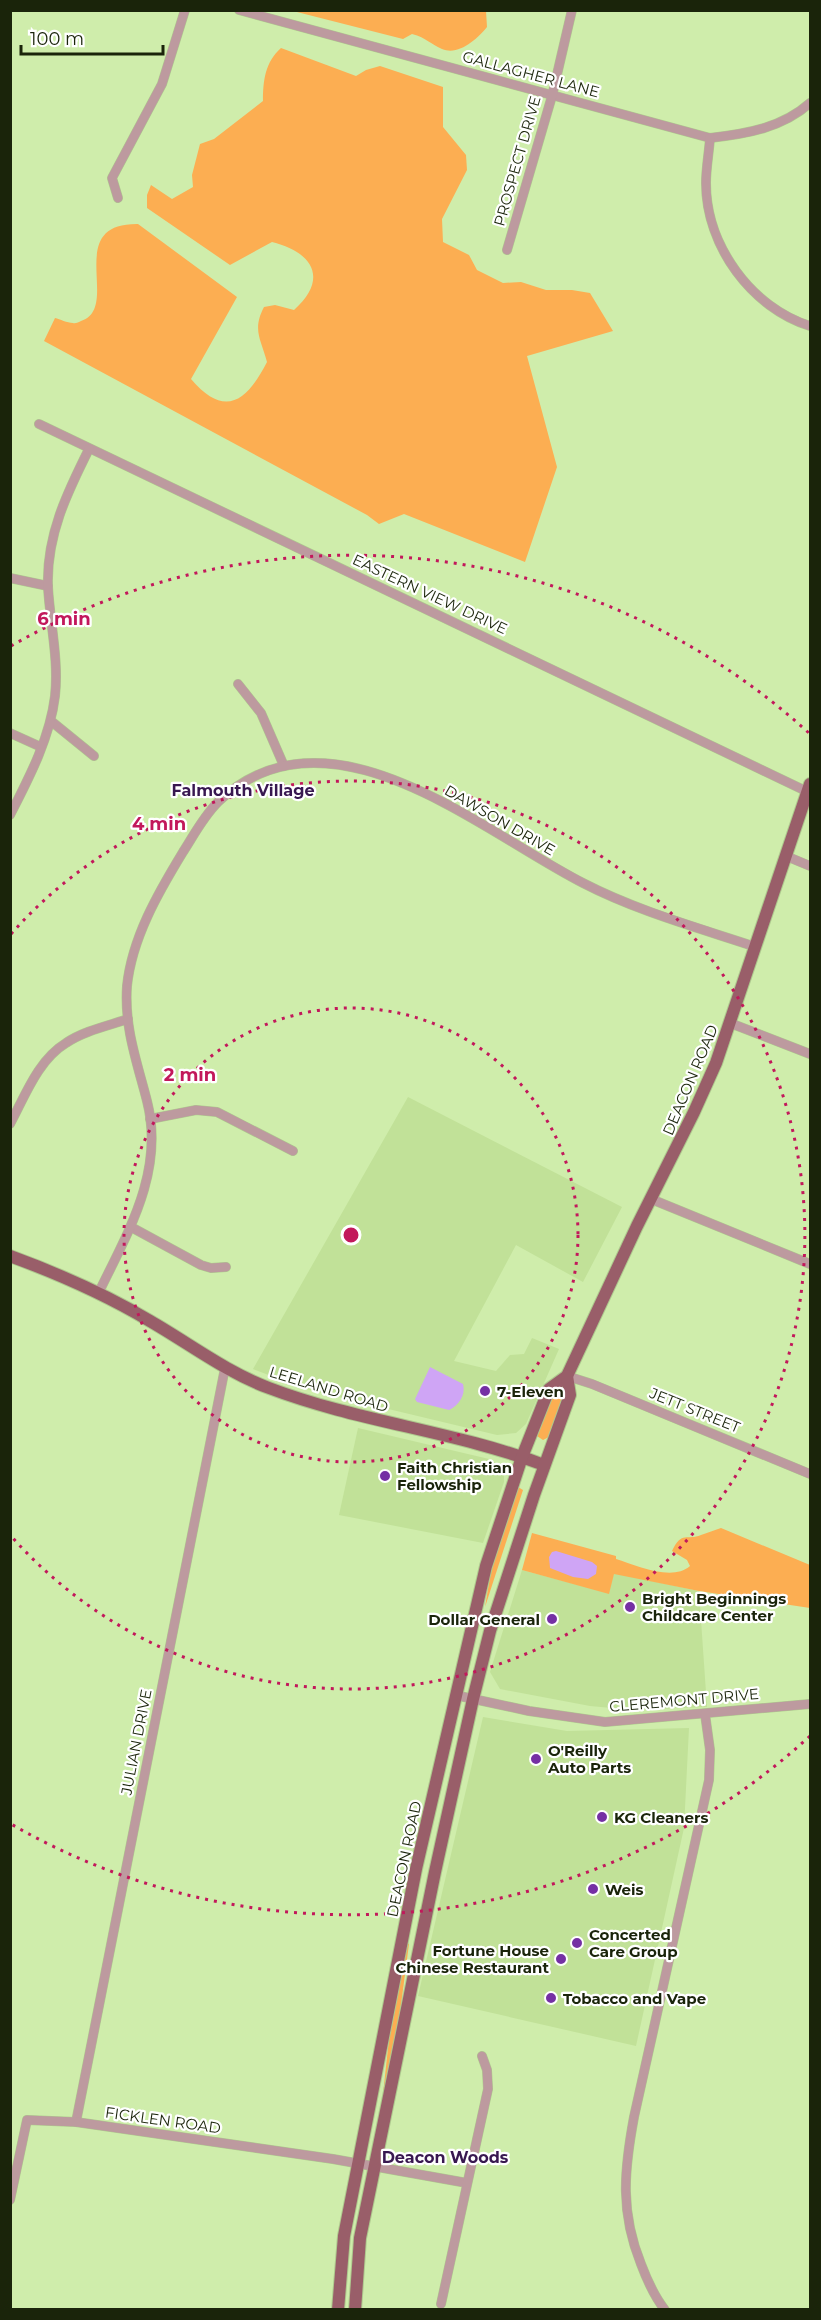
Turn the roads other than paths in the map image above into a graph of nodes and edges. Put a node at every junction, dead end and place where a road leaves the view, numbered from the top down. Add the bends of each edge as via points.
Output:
1 (185, 10) edge
2 (239, 10) edge
3 (572, 10) edge
4 (552, 96) junction
5 (810, 103) edge
6 (710, 138) junction
7 (118, 198) dead end
8 (507, 250) dead end
9 (810, 327) edge
10 (39, 424) dead end
11 (89, 449) junction
12 (10, 578) edge
13 (48, 586) junction
14 (238, 684) dead end
15 (51, 721) junction
16 (10, 733) edge
17 (41, 747) junction
18 (94, 756) dead end
19 (284, 766) junction
20 (809, 788) edge
21 (10, 815) edge
22 (786, 856) junction
23 (810, 866) edge
24 (756, 947) junction
25 (128, 1019) junction
26 (730, 1023) junction
27 (810, 1054) edge
28 (150, 1119) junction
29 (10, 1124) edge
30 (293, 1151) dead end
31 (651, 1199) junction
32 (131, 1227) junction
33 (12, 1259) edge
34 (810, 1264) edge
35 (226, 1267) dead end
36 (99, 1292) junction
37 (225, 1368) junction
38 (567, 1376) junction
39 (522, 1457) junction
40 (544, 1465) junction
41 (810, 1474) edge
42 (455, 1695) junction
43 (473, 1699) junction
44 (810, 1704) edge
45 (705, 1714) junction
46 (482, 2055) dead end
47 (75, 2122) junction
48 (359, 2164) junction
49 (375, 2168) junction
50 (467, 2183) junction
51 (10, 2200) edge
52 (441, 2304) dead end
53 (338, 2310) edge
54 (355, 2310) edge
55 (665, 2310) edge

1 - 7 street via 162,84 112,178
2 - 4 street, GALLAGHER LANE
3 - 4 street, PROSPECT DRIVE
4 - 6 street, GALLAGHER LANE
4 - 8 street, PROSPECT DRIVE
5 - 6 street, GALLAGHER LANE via 764,129
6 - 9 street via 706,185 720,244 740,278 755,294 791,320
10 - 11 street, EASTERN VIEW DRIVE
11 - 13 street via 58,517
11 - 20 street, EASTERN VIEW DRIVE
12 - 13 street
13 - 15 street via 57,676
14 - 19 street via 261,713
15 - 17 street
15 - 18 street
16 - 17 street
17 - 21 street
19 - 24 street, DAWSON DRIVE via 326,762 388,778 448,804 586,885
19 - 25 street, DAWSON DRIVE via 232,790 200,824 161,889 136,946 128,984
20 - 22 main road, DEACON ROAD
22 - 23 street
22 - 24 main road, DEACON ROAD
24 - 26 main road, DEACON ROAD
25 - 28 street, DAWSON DRIVE
25 - 29 street via 78,1036 55,1051 37,1074
26 - 27 street
26 - 31 main road, DEACON ROAD via 694,1112
28 - 30 street via 196,1110 217,1112
28 - 32 street, DAWSON DRIVE via 148,1181
31 - 34 street
31 - 38 main road, DEACON ROAD
32 - 35 street via 201,1265
32 - 36 street, DAWSON DRIVE
33 - 36 main road, LEELAND ROAD
36 - 37 main road, LEELAND ROAD
37 - 39 main road, LEELAND ROAD via 305,1401
37 - 47 street, JULIAN DRIVE
38 - 39 main road, DEACON ROAD via 549,1389
38 - 40 main road, DEACON ROAD via 570,1395
38 - 41 street, JETT STREET
39 - 40 main road
39 - 42 main road, DEACON ROAD via 486,1566
40 - 43 main road, DEACON ROAD via 490,1631
42 - 43 street, CLEREMONT DRIVE
42 - 48 main road, DEACON ROAD via 416,1869
43 - 45 street, CLEREMONT DRIVE via 605,1722
43 - 49 main road, DEACON ROAD
44 - 45 street, CLEREMONT DRIVE
45 - 55 street via 709,1780 625,2172 630,2233 647,2278
46 - 50 street via 488,2070 488,2089
47 - 48 street, FICKLEN ROAD
47 - 51 street, FICKLEN ROAD via 27,2120
48 - 49 street, FICKLEN ROAD
48 - 53 main road, DEACON ROAD via 344,2236
49 - 50 street, FICKLEN ROAD
49 - 54 main road, DEACON ROAD via 360,2238
50 - 52 street

